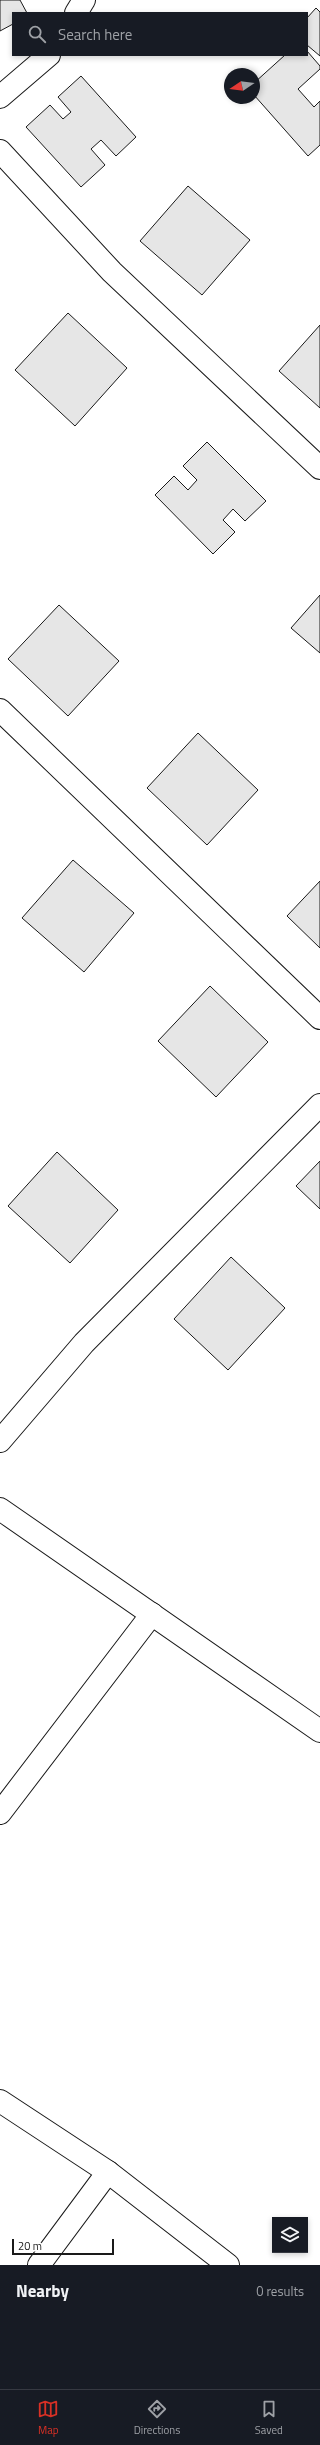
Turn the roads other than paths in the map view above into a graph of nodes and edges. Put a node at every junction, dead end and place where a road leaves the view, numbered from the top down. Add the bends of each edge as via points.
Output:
1 (84, 0) edge
2 (77, 12) edge
3 (48, 56) edge
4 (0, 97) edge
5 (0, 151) edge
6 (320, 468) edge
7 (0, 710) edge
8 (320, 1018) edge
9 (320, 1105) edge
10 (0, 1441) edge
11 (0, 1510) edge
12 (152, 1614) junction
13 (320, 1731) edge
14 (0, 1813) edge
15 (0, 2101) edge
16 (108, 2172) junction
17 (39, 2265) edge
18 (228, 2265) edge

1 - 2 main road
3 - 4 main road
5 - 6 main road via 112,272
7 - 8 main road
9 - 10 main road via 84,1343
11 - 12 main road
12 - 13 main road
12 - 14 main road
15 - 16 main road
16 - 17 main road
16 - 18 main road

